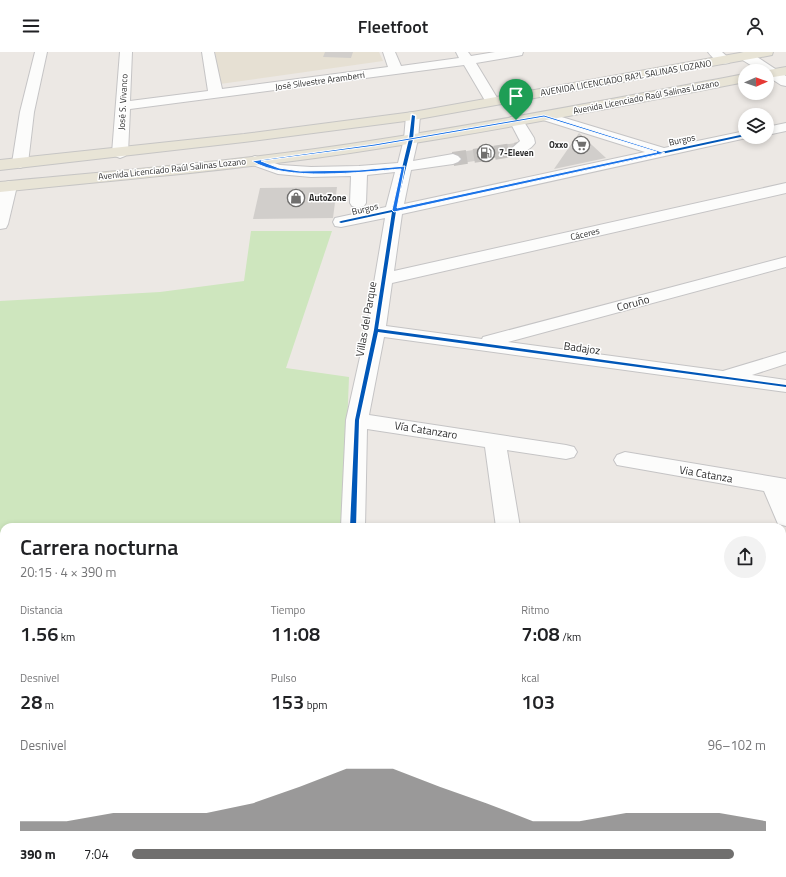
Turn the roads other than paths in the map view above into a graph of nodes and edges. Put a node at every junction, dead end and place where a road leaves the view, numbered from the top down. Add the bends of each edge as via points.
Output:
1 (41, 52) edge
2 (126, 52) edge
3 (208, 52) edge
4 (389, 52) edge
5 (517, 52) edge
6 (767, 52) edge
7 (719, 56) edge
8 (746, 56) junction
9 (464, 57) edge
10 (396, 71) junction
11 (775, 73) edge
12 (738, 79) edge
13 (786, 82) edge
14 (216, 94) junction
15 (492, 101) junction
16 (122, 106) junction
17 (413, 116) junction
18 (544, 116) junction
19 (516, 120) junction
20 (786, 126) edge
21 (774, 129) edge
22 (738, 137) edge
23 (411, 138) junction
24 (520, 148) dead end
25 (120, 153) junction
26 (663, 153) junction
27 (453, 160) tunnel mouth
28 (255, 161) junction
29 (20, 163) junction
30 (0, 165) edge
31 (404, 167) junction
32 (359, 171) junction
33 (5, 186) edge
34 (786, 188) edge
35 (768, 192) junction
36 (786, 199) edge
37 (358, 203) dead end
38 (394, 210) junction
39 (342, 222) dead end
40 (0, 224) edge
41 (786, 262) edge
42 (384, 279) junction
43 (376, 330) junction
44 (480, 344) junction
45 (786, 358) edge
46 (722, 377) junction
47 (786, 386) edge
48 (357, 420) junction
49 (496, 441) junction
50 (566, 452) dead end
51 (625, 460) dead end
52 (779, 486) edge
53 (786, 518) edge
54 (353, 523) edge
55 (507, 523) edge

1 - 29 street via 27,112
2 - 16 street, José S. Vivanco
3 - 14 street
4 - 10 street
5 - 9 street, José Silvestre Aramberri
6 - 8 main road
7 - 8 main road, AVENIDA LICENCIADO RA?L SALINAS LOZANO
7 - 15 main road, AVENIDA LICENCIADO RA?L SALINAS LOZANO
8 - 11 street
9 - 10 street, José Silvestre Aramberri
9 - 15 street
10 - 14 street, José Silvestre Aramberri
11 - 13 street
12 - 18 main road, Avenida Licenciado Raúl Salinas Lozano
14 - 16 street, José Silvestre Aramberri
15 - 17 main road, AVENIDA LICENCIADO RA?L SALINAS LOZANO
16 - 25 street, José S. Vivanco
17 - 23 street, Villas del Parque
17 - 25 main road, Avenida Licenciado Raúl Salinas Lozano
18 - 19 main road, Avenida Licenciado Raúl Salinas Lozano
18 - 26 street
19 - 23 main road, Avenida Licenciado Raúl Salinas Lozano
19 - 24 street via 528,143
20 - 21 street
22 - 26 street, Burgos
23 - 28 main road, Avenida Licenciado Raúl Salinas Lozano
23 - 31 street, Villas del Parque
25 - 29 main road, Avenida Licenciado Raúl Salinas Lozano
26 - 38 street, Burgos
27 - 31 street
28 - 32 street via 288,171
28 - 33 main road, Avenida Licenciado Raúl Salinas Lozano
29 - 30 main road, Avenida Licenciado Raúl Salinas Lozano
31 - 32 street
31 - 38 street, Villas del Parque
32 - 37 street
33 - 40 street
34 - 35 street, Cáceres
35 - 36 street
35 - 42 street, Cáceres
38 - 39 street, Burgos
38 - 42 street, Villas del Parque
41 - 44 street, Coruño
42 - 43 street, Villas del Parque
43 - 44 street, Badajoz
43 - 48 street, Villas del Parque
44 - 46 street, Badajoz
45 - 46 street
46 - 47 street, Badajoz
48 - 49 street, Vía Catanzaro
48 - 54 street, Villas del Parque
49 - 50 street, Vía Catanzaro
49 - 55 street
51 - 52 street, Via Catanza
52 - 53 street

